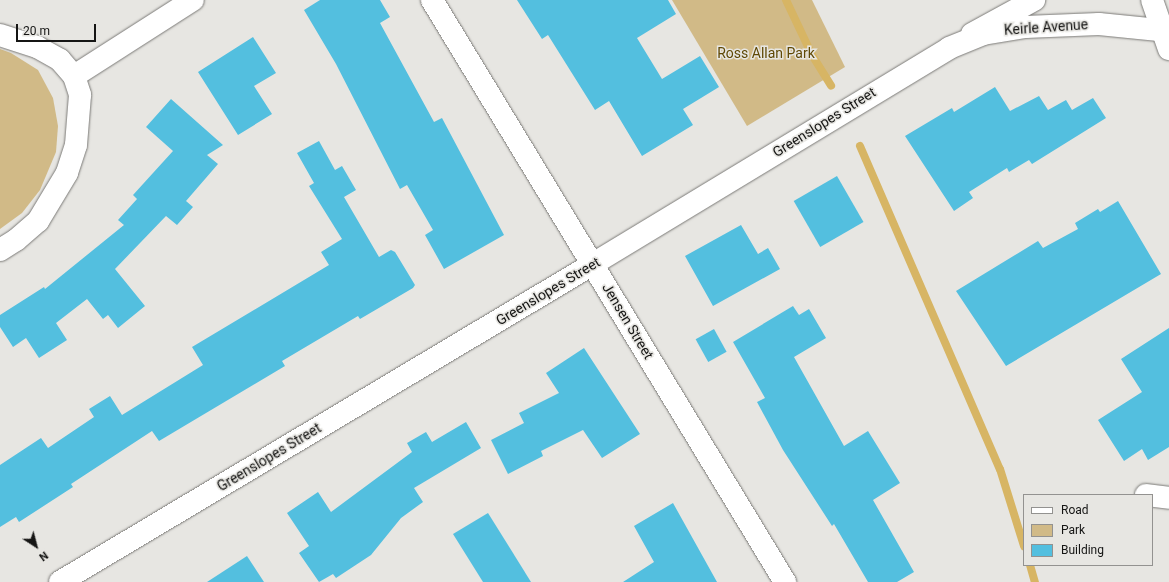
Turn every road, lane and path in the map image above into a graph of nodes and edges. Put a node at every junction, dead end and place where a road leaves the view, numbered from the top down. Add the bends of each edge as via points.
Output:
1 (193, 0) edge
2 (432, 0) edge
3 (1152, 0) edge
4 (1025, 9) edge
5 (1166, 30) edge
6 (0, 35) edge
7 (1169, 49) edge
8 (934, 55) joint
9 (74, 76) junction
10 (0, 250) edge
11 (594, 264) junction
12 (1153, 496) edge
13 (1169, 498) edge
14 (60, 582) edge
15 (785, 582) edge

1 - 9 street
2 - 11 street, Jensen Street
3 - 5 street
4 - 5 street, Keirle Avenue via 1099,24
4 - 8 street, Keirle Avenue via 983,34
5 - 7 street
6 - 9 street via 60,60
8 - 11 street, Greenslopes Street
9 - 10 street via 80,94 80,113 76,145 67,173 38,221
11 - 14 street, Greenslopes Street
11 - 15 street, Jensen Street
12 - 13 street

